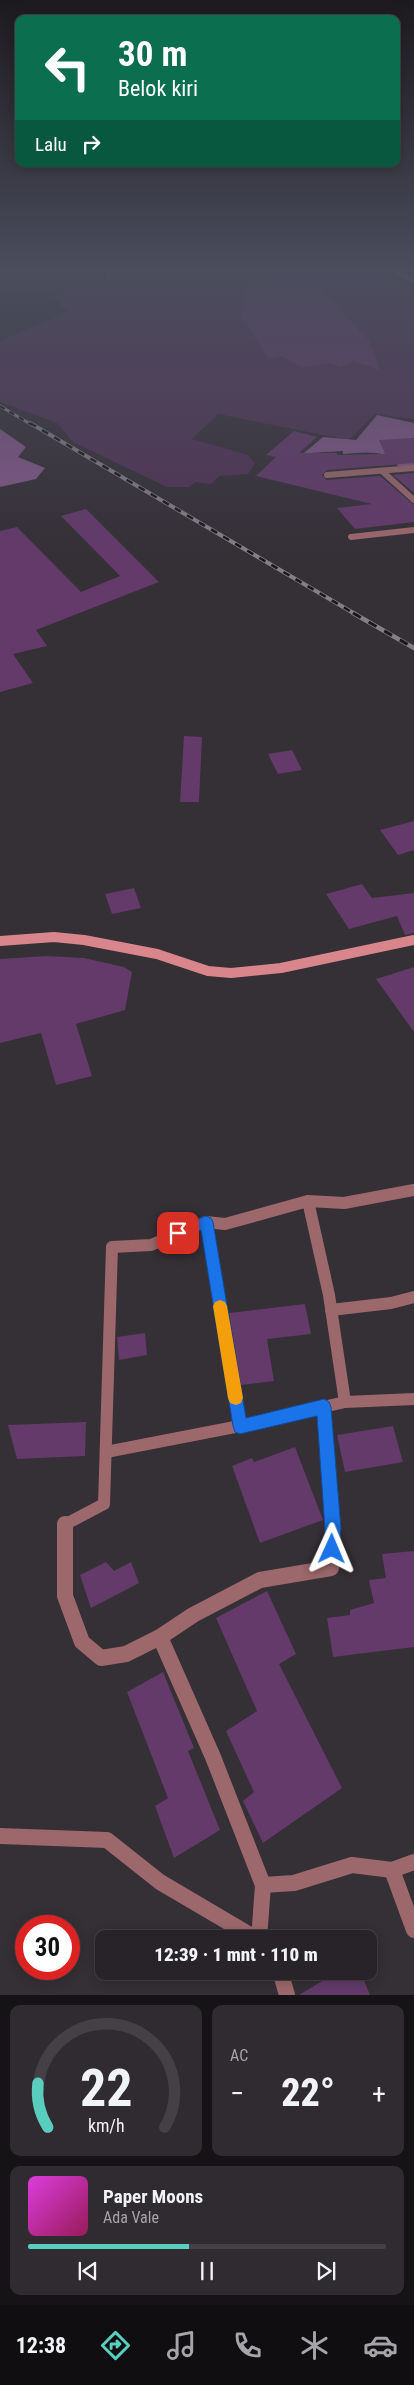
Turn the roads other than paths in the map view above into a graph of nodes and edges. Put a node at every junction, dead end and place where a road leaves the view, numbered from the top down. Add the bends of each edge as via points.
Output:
1 (414, 468) edge
2 (382, 471) junction
3 (327, 475) dead end
4 (414, 500) edge
5 (414, 530) edge
6 (350, 537) dead end
7 (414, 940) edge
8 (0, 941) edge
9 (414, 1190) edge
10 (308, 1201) junction
11 (206, 1222) junction
12 (414, 1297) edge
13 (331, 1310) junction
14 (414, 1399) edge
15 (344, 1402) junction
16 (324, 1407) junction
17 (240, 1426) junction
18 (106, 1452) junction
19 (160, 1637) junction
20 (0, 1836) edge
21 (414, 1862) edge
22 (392, 1870) junction
23 (262, 1885) junction
24 (243, 1930) edge
25 (259, 1930) edge
26 (414, 1930) edge
27 (283, 1980) edge
28 (287, 1995) edge

1 - 2 street
2 - 3 street
2 - 4 street
5 - 6 street
7 - 8 main road via 281,968 231,973 208,971 157,954 84,940 54,937
9 - 10 street via 344,1202
10 - 11 street via 225,1224
10 - 13 street
11 - 17 street
11 - 18 street via 151,1245 112,1247
12 - 13 street via 392,1303
13 - 15 street
14 - 15 street
15 - 16 street
16 - 17 street
16 - 19 street via 333,1529 331,1568 260,1580 193,1615
17 - 18 street
18 - 19 street via 104,1504 64,1524 65,1596 82,1642 101,1658 126,1654
19 - 23 street via 213,1757
20 - 24 street via 107,1840 160,1882
21 - 22 street
22 - 23 street via 352,1865 294,1883
22 - 26 street
23 - 25 street
27 - 28 street

